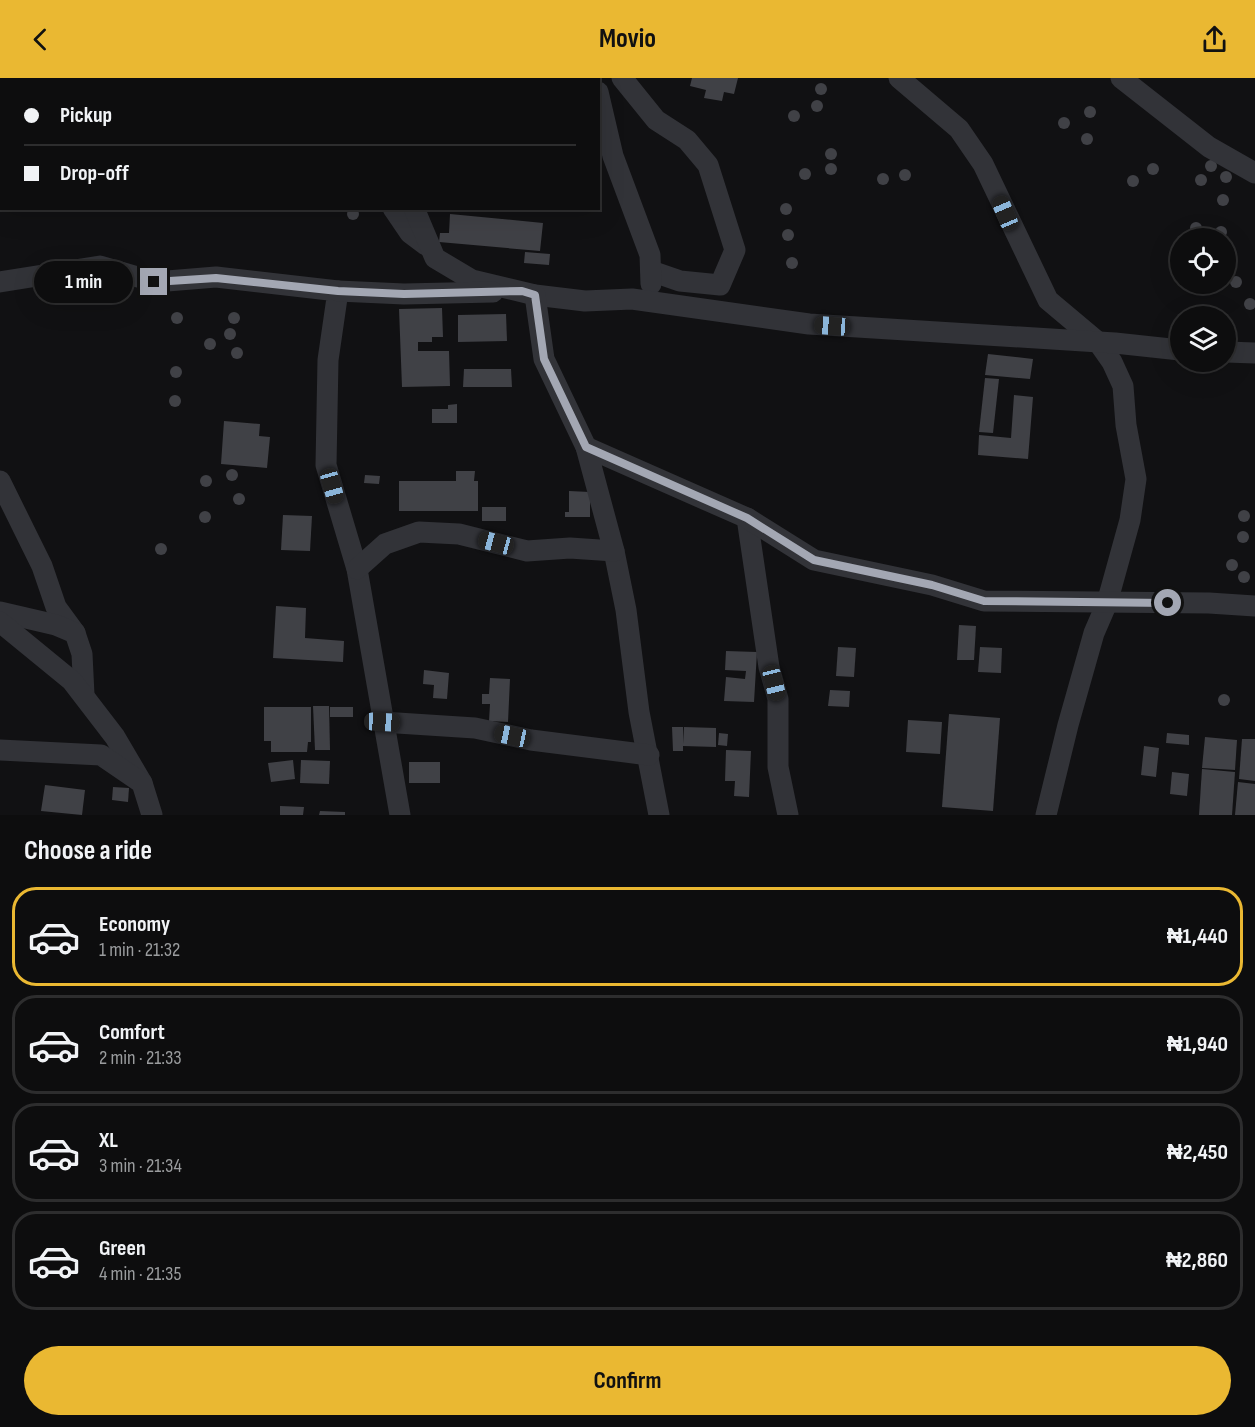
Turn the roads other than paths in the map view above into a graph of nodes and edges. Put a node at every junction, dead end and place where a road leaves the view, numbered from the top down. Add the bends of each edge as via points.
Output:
1 (622, 78) edge
2 (899, 78) edge
3 (1121, 78) edge
4 (600, 103) edge
5 (1255, 173) edge
6 (394, 210) edge
7 (415, 210) edge
8 (431, 249) junction
9 (651, 271) junction
10 (0, 282) edge
11 (338, 291) junction
12 (528, 293) junction
13 (653, 302) junction
14 (1098, 342) junction
15 (1170, 349) edge
16 (1236, 352) edge
17 (1255, 353) edge
18 (586, 447) junction
19 (0, 481) edge
20 (747, 518) junction
21 (614, 551) junction
22 (357, 569) junction
23 (1107, 603) junction
24 (1255, 606) edge
25 (0, 612) edge
26 (0, 622) edge
27 (75, 633) junction
28 (84, 695) junction
29 (382, 722) junction
30 (0, 750) edge
31 (649, 755) junction
32 (142, 783) junction
33 (664, 814) edge
34 (152, 815) edge
35 (400, 815) edge
36 (789, 815) edge
37 (1046, 815) edge

1 - 9 street via 656,120 687,140 708,165 735,250 720,285 680,281
2 - 14 street via 959,129 983,164 1047,300
3 - 5 street via 1209,147
4 - 9 street via 605,132 650,255
6 - 8 street via 410,233
7 - 8 street
8 - 12 street via 435,258 472,280
9 - 13 street
10 - 11 street via 100,266 154,282 216,278
11 - 12 street
11 - 22 street via 328,360 326,465
12 - 13 street via 585,301
12 - 18 street via 544,359
13 - 14 street via 809,324
14 - 15 street
14 - 23 street via 1123,386 1136,479 1130,520
16 - 17 street
18 - 20 street
18 - 21 street
19 - 27 street via 42,566 56,607
20 - 23 street via 814,560 932,585 984,601
20 - 36 street via 778,699 778,767
21 - 22 street via 526,551 459,534 419,532 385,544
21 - 31 street
22 - 29 street
23 - 24 street
23 - 37 street via 1085,665
25 - 27 street
26 - 28 street
27 - 28 street via 82,654
28 - 32 street
29 - 31 street via 475,728 531,740
29 - 35 street
30 - 32 street via 101,755
31 - 33 street
32 - 34 street

